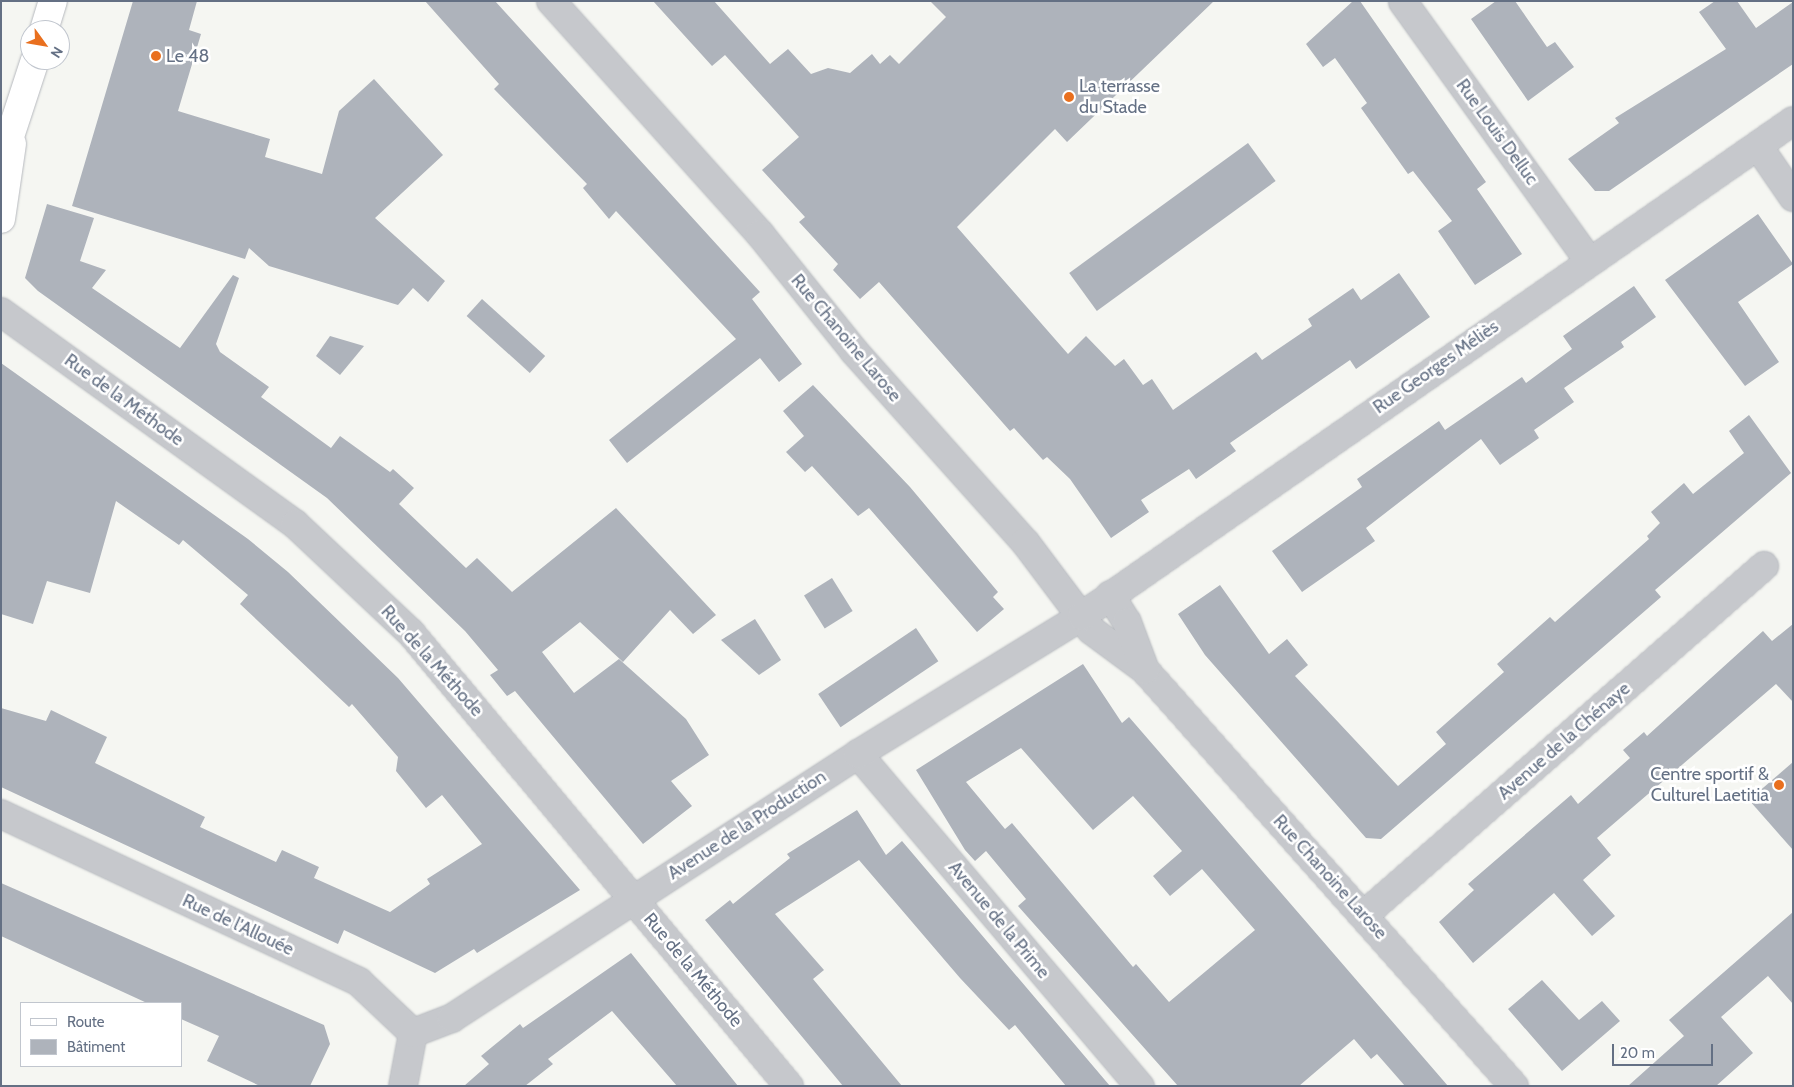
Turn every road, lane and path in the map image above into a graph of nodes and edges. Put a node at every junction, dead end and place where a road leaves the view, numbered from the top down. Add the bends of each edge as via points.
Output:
1 (53, 1) edge
2 (551, 1) edge
3 (1403, 2) edge
4 (47, 20) edge
5 (32, 70) edge
6 (1793, 121) edge
7 (13, 135) junction
8 (1758, 146) junction
9 (1, 164) edge
10 (1793, 197) edge
11 (1, 219) edge
12 (1590, 262) junction
13 (1, 312) edge
14 (1764, 566) dead end
15 (1110, 596) junction
16 (1082, 616) junction
17 (1145, 670) junction
18 (858, 754) junction
19 (1, 814) edge
20 (635, 900) junction
21 (1364, 915) junction
22 (413, 1033) junction
23 (403, 1086) edge
24 (789, 1086) edge
25 (1140, 1086) edge
26 (1514, 1086) edge

1 - 4 main road
2 - 16 street, Rue Chanoine Larose via 760,234 854,351 1024,542
3 - 12 street, Rue Louis Delluc
5 - 7 main road
6 - 8 street, Rue Georges Méliès
7 - 9 main road
7 - 11 main road
8 - 10 street
8 - 12 street, Rue Georges Méliès
12 - 15 street, Rue Georges Méliès
13 - 20 street, Rue de la Méthode via 296,524 359,582 411,633
14 - 21 street, Avenue de la Chénaye
15 - 16 street, Rue Georges Méliès
15 - 17 street, Rue Chanoine Larose via 1128,622
16 - 17 street, Rue Chanoine Larose via 1091,630
16 - 18 street, Avenue de la Production
17 - 21 street, Rue Chanoine Larose
18 - 20 street, Avenue de la Production
18 - 25 street, Avenue de la Prime
19 - 22 street, Rue de l'Allouée via 359,982
20 - 22 street, Avenue de la Production via 452,1018
20 - 24 street, Rue de la Méthode
21 - 26 street, Rue Chanoine Larose
22 - 23 street

